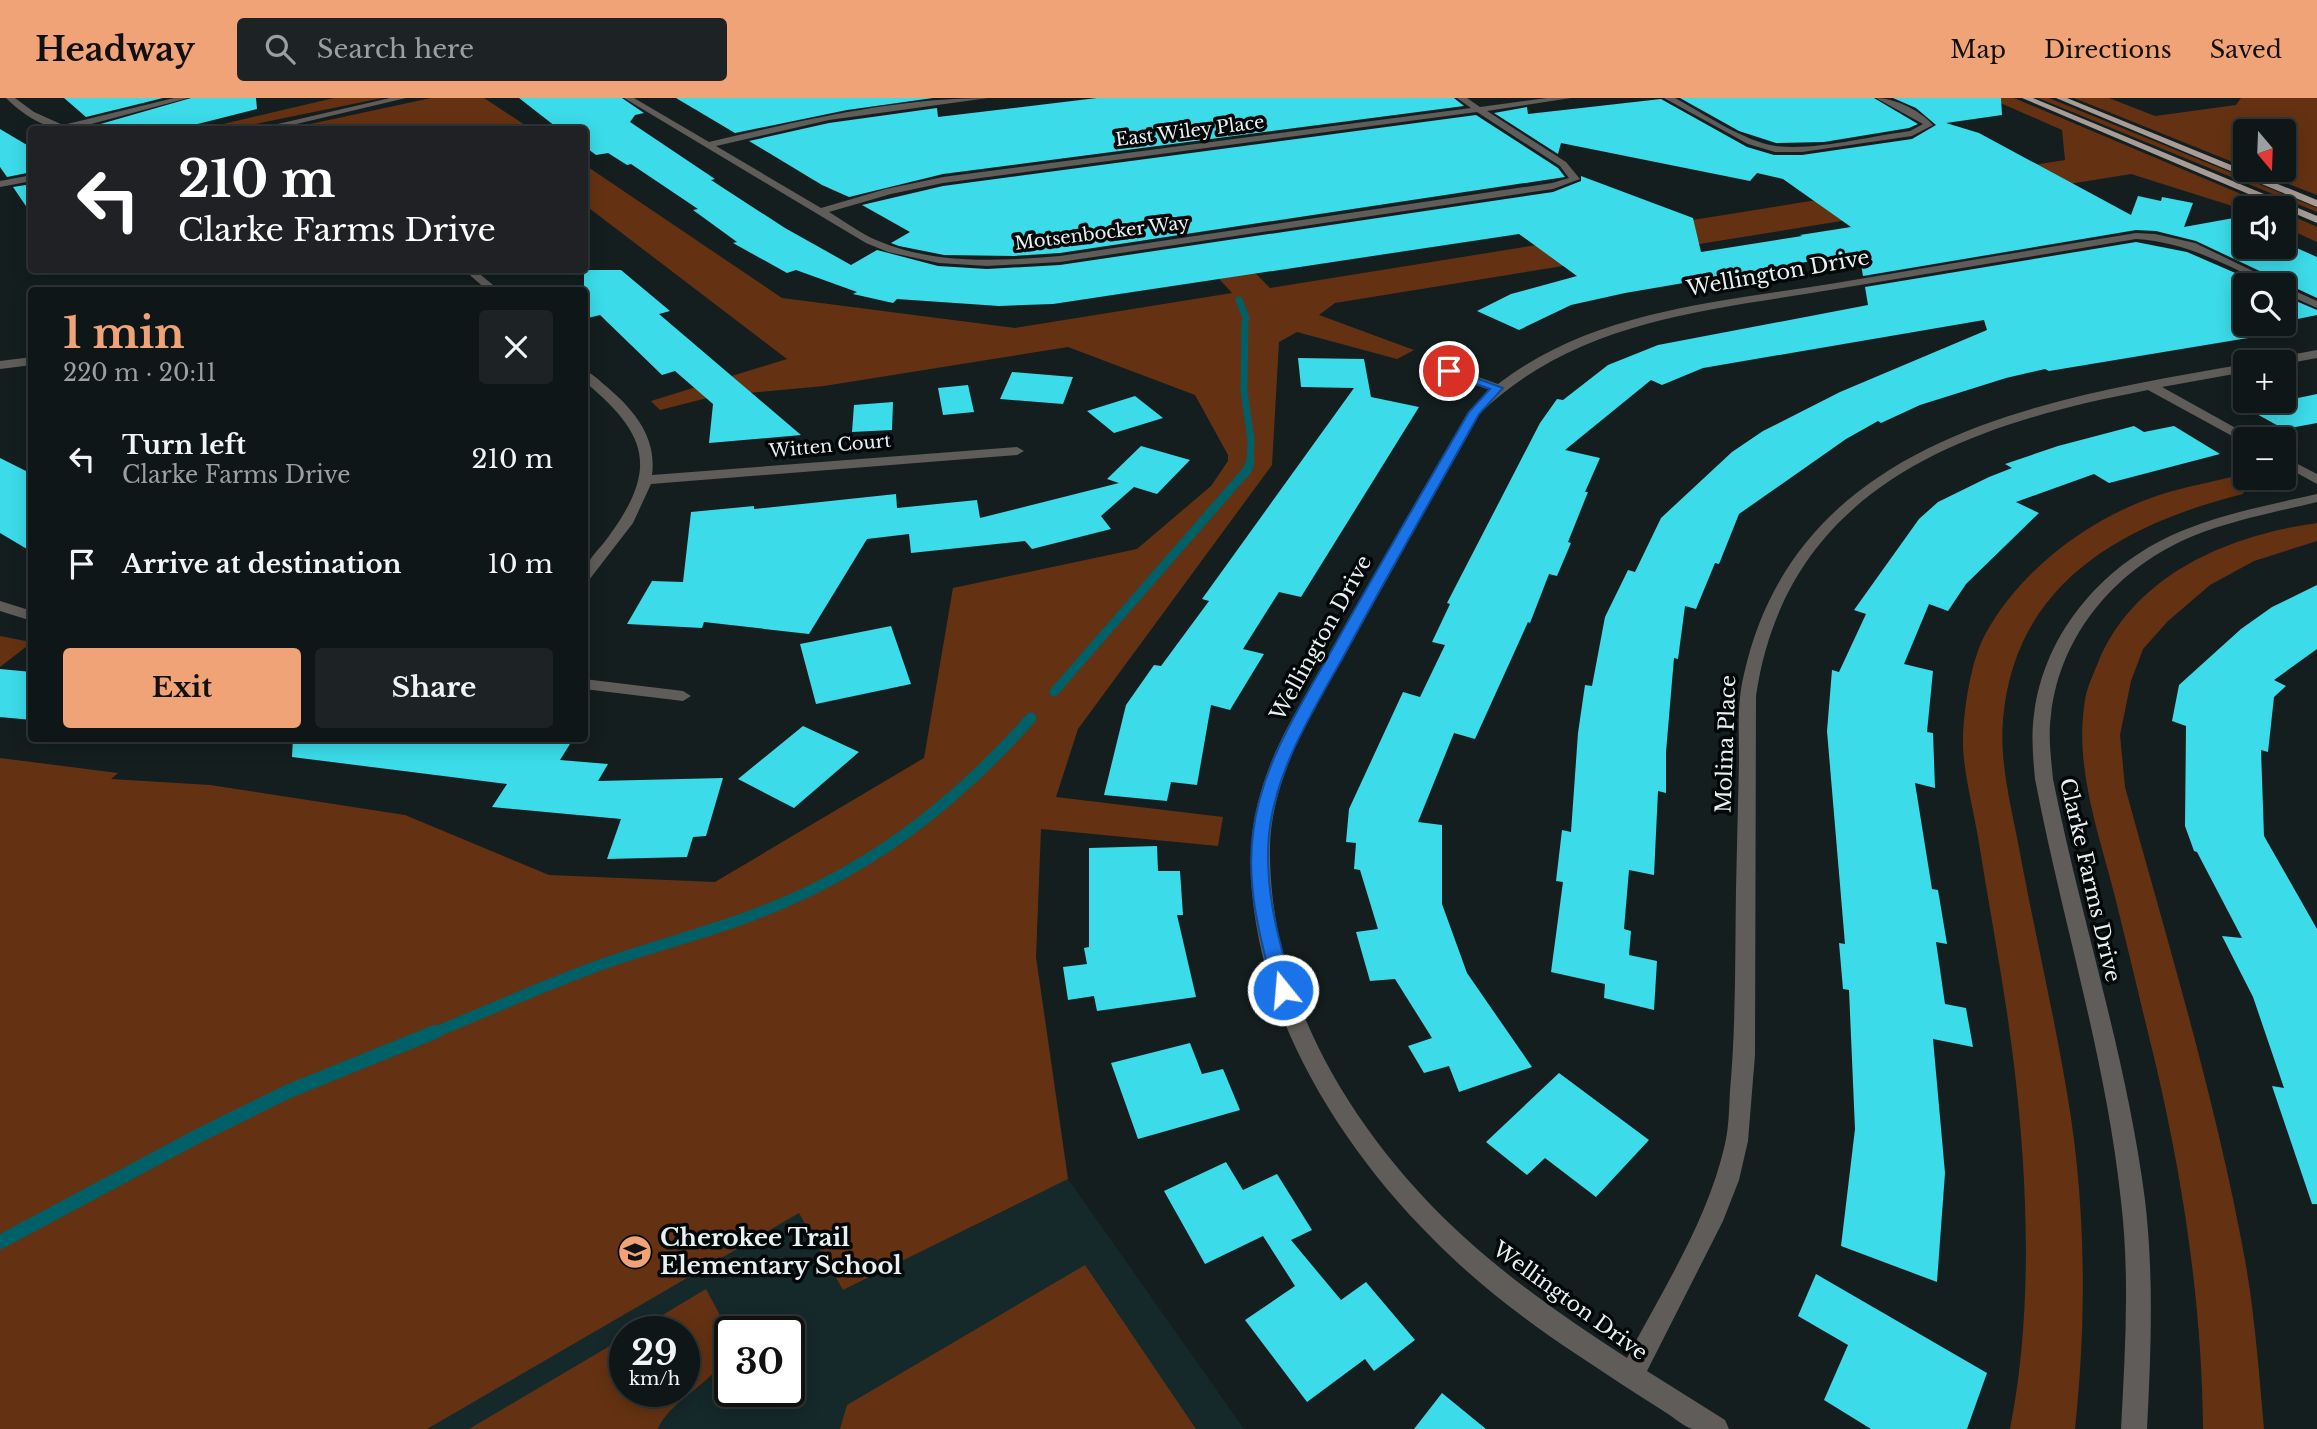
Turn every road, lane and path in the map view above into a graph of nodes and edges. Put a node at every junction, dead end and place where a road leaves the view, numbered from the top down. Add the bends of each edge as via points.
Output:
1 (10, 98) edge
2 (184, 98) edge
3 (402, 98) edge
4 (628, 98) edge
5 (984, 98) edge
6 (1461, 98) edge
7 (1567, 98) edge
8 (1668, 98) edge
9 (1880, 98) edge
10 (2026, 98) edge
11 (2060, 98) edge
12 (862, 101) dead end
13 (1479, 110) junction
14 (868, 111) junction
15 (57, 126) edge
16 (76, 126) edge
17 (274, 126) edge
18 (708, 145) junction
19 (28, 179) edge
20 (0, 184) edge
21 (2317, 204) edge
22 (819, 212) junction
23 (2317, 220) edge
24 (472, 273) edge
25 (2250, 273) edge
26 (489, 287) edge
27 (2296, 295) edge
28 (2317, 305) edge
29 (2317, 354) edge
30 (2296, 358) edge
31 (28, 362) edge
32 (0, 365) edge
33 (2233, 370) edge
34 (1449, 371) dead end
35 (588, 378) edge
36 (2152, 387) junction
37 (1497, 388) junction
38 (2233, 432) edge
39 (1017, 451) dead end
40 (2296, 468) edge
41 (646, 480) junction
42 (2317, 481) edge
43 (2317, 498) edge
44 (588, 572) edge
45 (0, 606) edge
46 (28, 615) edge
47 (588, 684) edge
48 (683, 696) dead end
49 (1632, 1374) junction
50 (1716, 1429) edge
51 (2134, 1429) edge

1 - 15 street
2 - 16 street
3 - 17 street
4 - 18 street, Motsenbocker Way
5 - 14 street
6 - 13 street
7 - 13 street, East Wiley Place
8 - 9 street via 1751,142 1775,149 1912,133 1929,125
10 - 23 main road
11 - 21 main road
12 - 14 street
13 - 22 street, East Wiley Place via 943,180
13 - 22 street, Motsenbocker Way via 1563,164 1575,178 1553,186 1060,259 1012,262 900,252 863,238
14 - 18 street
18 - 22 street, Motsenbocker Way
19 - 20 street
24 - 26 street
25 - 37 street, Wellington Drive via 2191,245 2159,236 2119,238 1654,317 1569,346
27 - 28 street
29 - 30 street
31 - 32 street
33 - 36 street, Molina Place
34 - 37 street
35 - 41 street via 638,428 645,450
36 - 38 street
36 - 49 street, Molina Place via 2010,419 1921,455 1885,476 1843,510 1807,547 1794,569 1759,646 1748,696 1744,1055 1737,1141 1711,1221
37 - 49 street, Wellington Drive via 1474,412 1279,763 1261,833 1263,903 1274,962 1296,1021 1330,1088 1374,1154 1423,1211 1489,1275
39 - 41 street, Witten Court
40 - 42 street
41 - 44 street via 632,514
43 - 51 street, Clarke Farms Drive via 2209,525 2128,567 2072,627 2047,685 2041,734 2044,779 2118,1109 2133,1202 2138,1297
45 - 46 street
47 - 48 street
49 - 50 street, Wellington Drive

